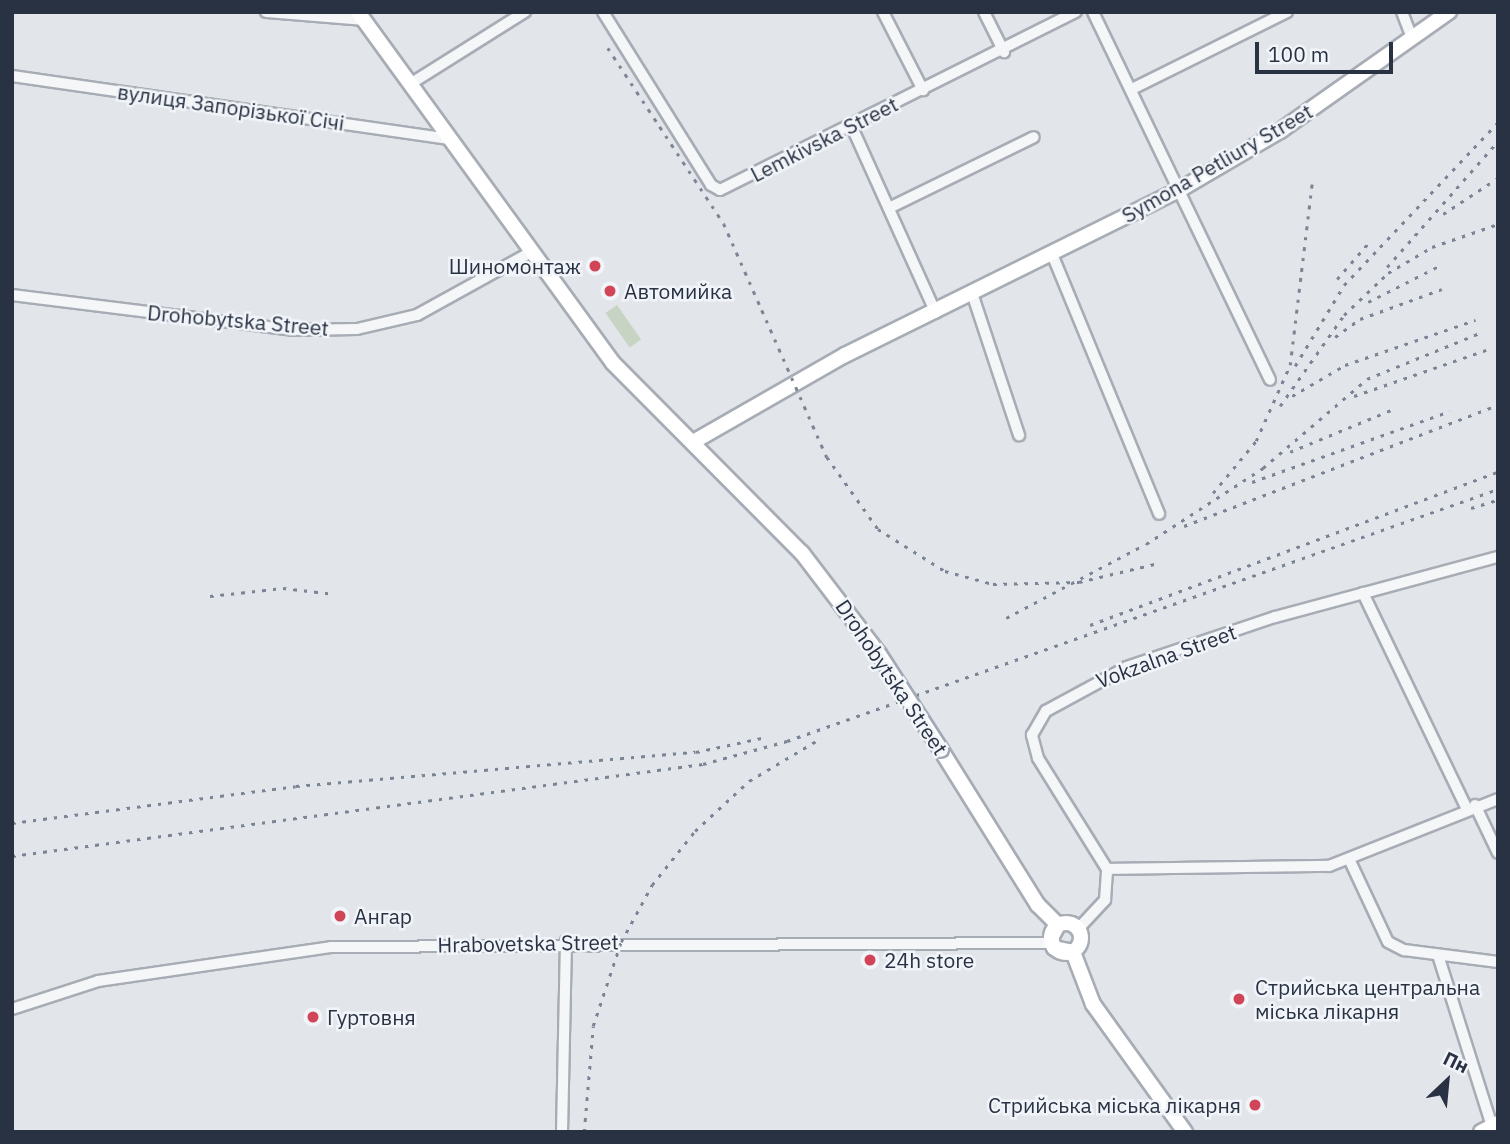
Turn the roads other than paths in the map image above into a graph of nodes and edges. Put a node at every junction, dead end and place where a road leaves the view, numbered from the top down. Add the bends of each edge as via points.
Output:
1 (266, 12) edge
2 (525, 12) edge
3 (603, 12) edge
4 (883, 12) edge
5 (984, 12) edge
6 (1076, 12) edge
7 (1093, 12) edge
8 (1287, 12) edge
9 (1402, 12) edge
10 (1448, 12) edge
11 (361, 16) edge
12 (1412, 38) junction
13 (1004, 52) junction
14 (12, 76) edge
15 (410, 84) junction
16 (1132, 89) junction
17 (923, 90) junction
18 (851, 125) junction
19 (1034, 137) dead end
20 (449, 139) junction
21 (1181, 189) junction
22 (889, 208) junction
23 (531, 251) junction
24 (1052, 254) junction
25 (972, 293) junction
26 (12, 295) edge
27 (936, 313) junction
28 (1270, 380) dead end
29 (1019, 435) dead end
30 (693, 442) junction
31 (1159, 514) dead end
32 (1498, 557) edge
33 (1363, 593) junction
34 (1498, 799) edge
35 (1471, 806) junction
36 (1498, 853) edge
37 (1350, 861) junction
38 (1107, 869) junction
39 (1058, 925) junction
40 (1078, 929) junction
41 (566, 941) junction
42 (1051, 943) junction
43 (1073, 952) junction
44 (1438, 955) junction
45 (1498, 962) edge
46 (12, 1009) edge
47 (1490, 1127) edge
48 (562, 1132) edge
49 (1185, 1132) edge

1 - 11 street
2 - 15 street
3 - 18 street, Lemkivska Street via 711,185 726,189
4 - 17 street, Lemkivska Street
5 - 13 street
6 - 13 street, Lemkivska Street
7 - 16 street
8 - 16 street
9 - 12 street
10 - 12 main road, Symona Petliury Street
11 - 15 main road, Drohobytska Street
12 - 21 main road, Symona Petliury Street via 1280,131
13 - 17 street, Lemkivska Street
14 - 20 street, вулиця Запорізької Січі
15 - 20 main road, Drohobytska Street
16 - 21 street
17 - 18 street, Lemkivska Street
18 - 22 street
19 - 22 street
20 - 23 main road, Drohobytska Street
21 - 24 main road, Symona Petliury Street
21 - 28 street
22 - 27 street
23 - 26 street, Drohobytska Street via 417,315 357,329 292,330
23 - 30 main road, Drohobytska Street via 613,363
24 - 25 main road, Symona Petliury Street
24 - 31 street
25 - 27 main road, Symona Petliury Street
25 - 29 street
27 - 30 main road, Symona Petliury Street via 845,355
30 - 39 main road, Drohobytska Street, bridge via 824,577 1038,905
32 - 33 street, Vokzalna Street
33 - 35 street
33 - 38 street, Vokzalna Street via 1127,667 1060,699 1040,717 1032,735 1038,758
34 - 35 street
35 - 36 street
35 - 37 street
37 - 38 street via 1296,869
37 - 44 street via 1388,942
38 - 40 street via 1105,900
39 - 40 main road
39 - 42 main road
40 - 43 main road via 1081,939
41 - 42 street, Hrabovetska Street
41 - 46 street, Hrabovetska Street via 272,951 99,981
41 - 48 street
42 - 43 main road via 1063,954
43 - 49 main road via 1093,1004
44 - 45 street
44 - 47 street

